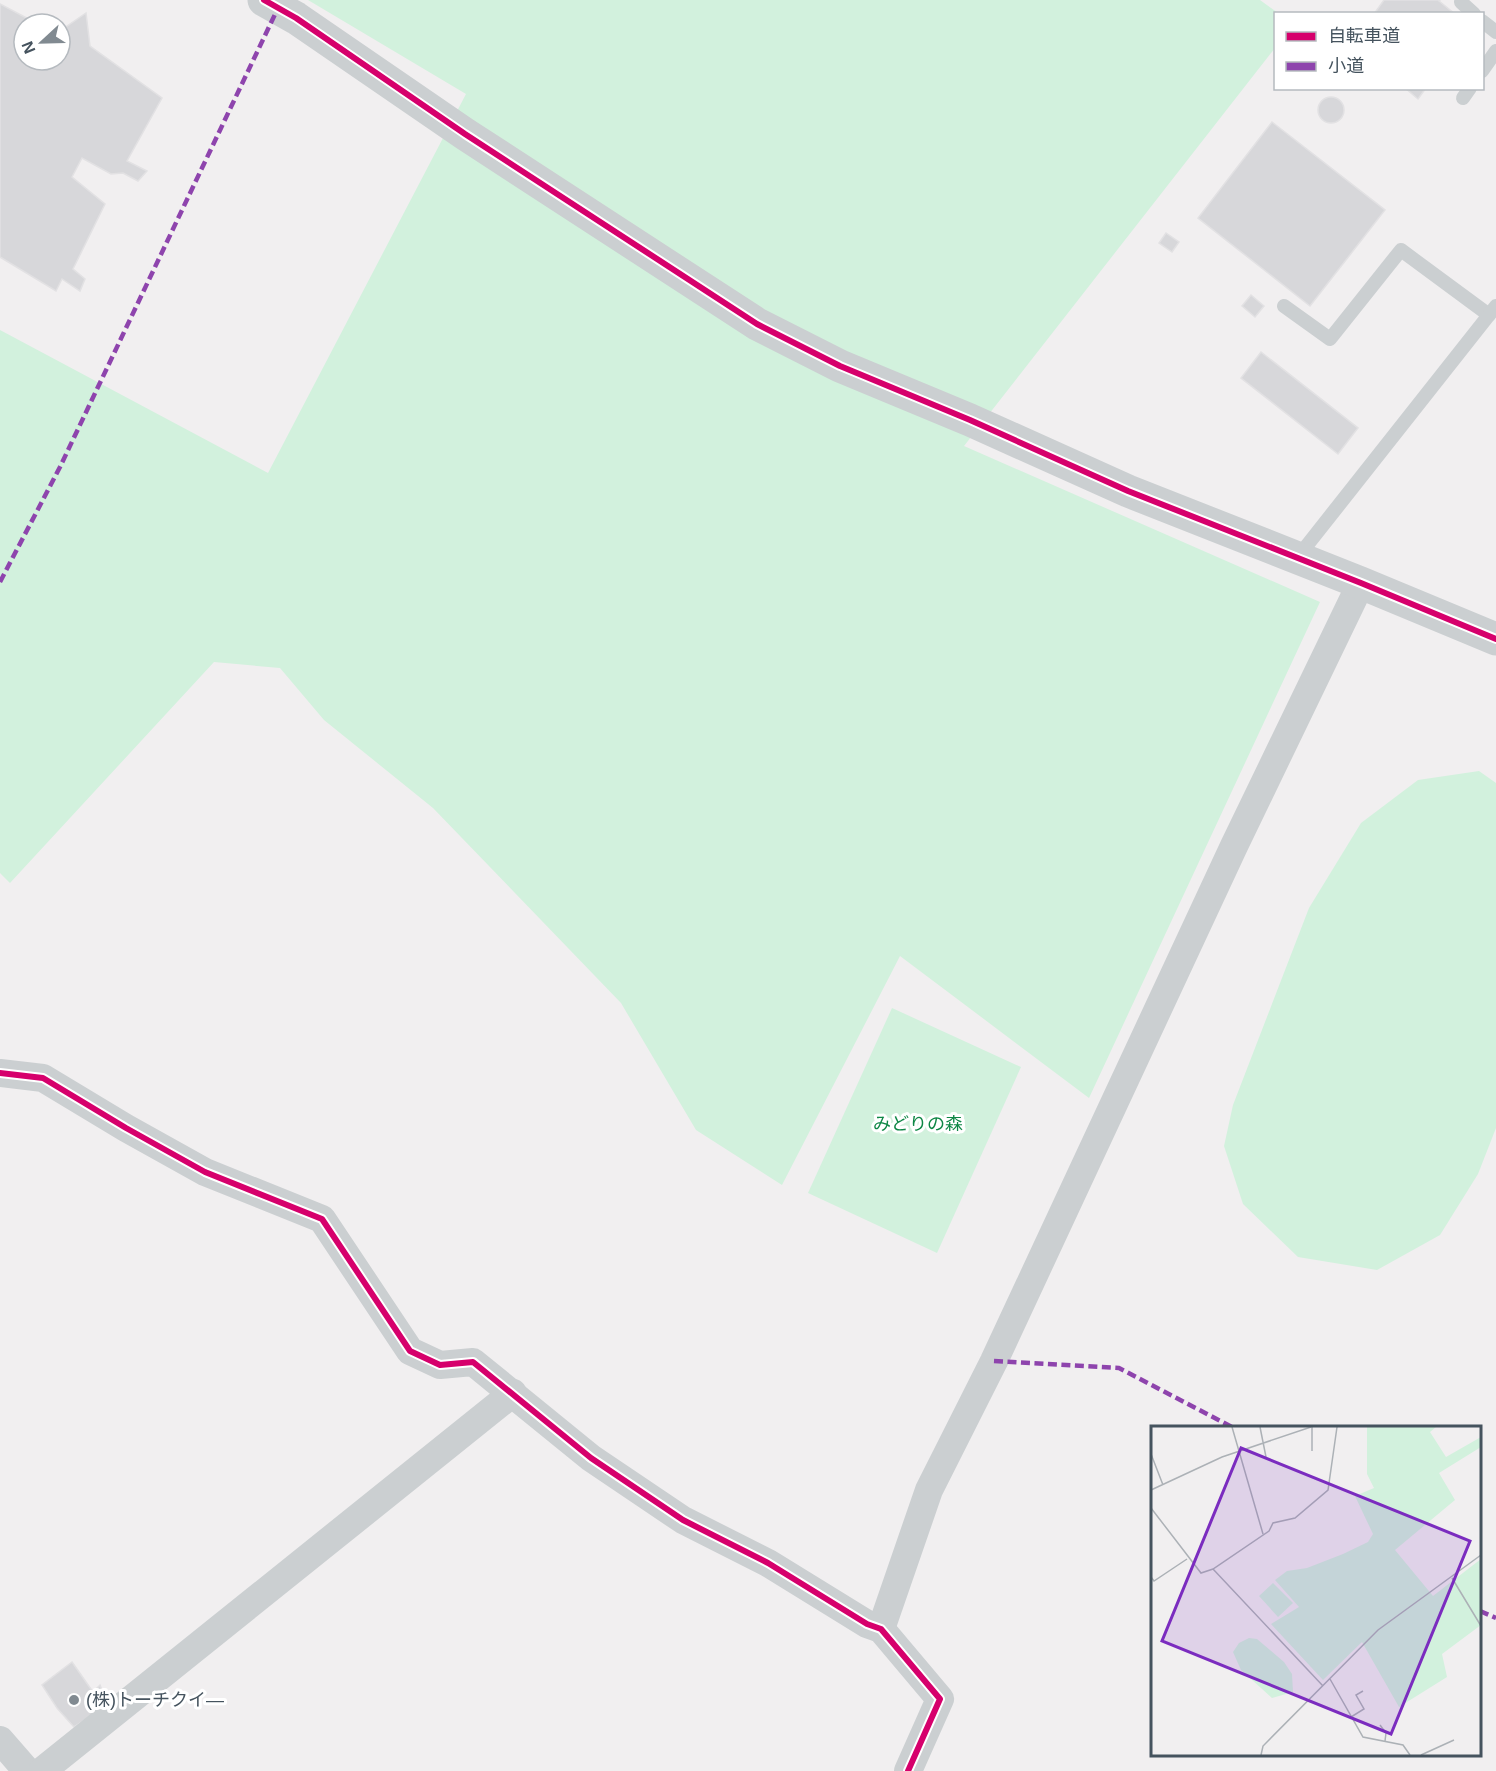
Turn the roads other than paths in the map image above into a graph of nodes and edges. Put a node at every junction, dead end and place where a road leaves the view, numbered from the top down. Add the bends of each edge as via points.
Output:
1 (264, 0) edge
2 (1461, 2) dead end
3 (303, 9) edge
4 (1472, 12) edge
5 (1484, 23) edge
6 (1496, 32) edge
7 (1496, 51) edge
8 (1484, 67) edge
9 (1284, 306) dead end
10 (1492, 310) edge
11 (1297, 558) junction
12 (1361, 583) junction
13 (1496, 639) edge
14 (0, 1073) edge
15 (513, 1393) junction
16 (881, 1629) junction
17 (0, 1740) edge
18 (27, 1771) edge
19 (42, 1771) edge
20 (908, 1771) edge

1 - 3 street
2 - 4 lane
3 - 11 street via 465,134 757,324 840,366 1128,492
5 - 6 lane
7 - 8 lane
9 - 10 lane via 1330,339 1401,250
10 - 11 lane
11 - 12 street
12 - 13 street
12 - 16 street via 929,1490
14 - 15 street via 43,1078 206,1172 322,1219 410,1351 440,1365 473,1362
15 - 16 street via 591,1458 684,1520 768,1563
15 - 19 street
16 - 20 street via 940,1699
17 - 18 street

